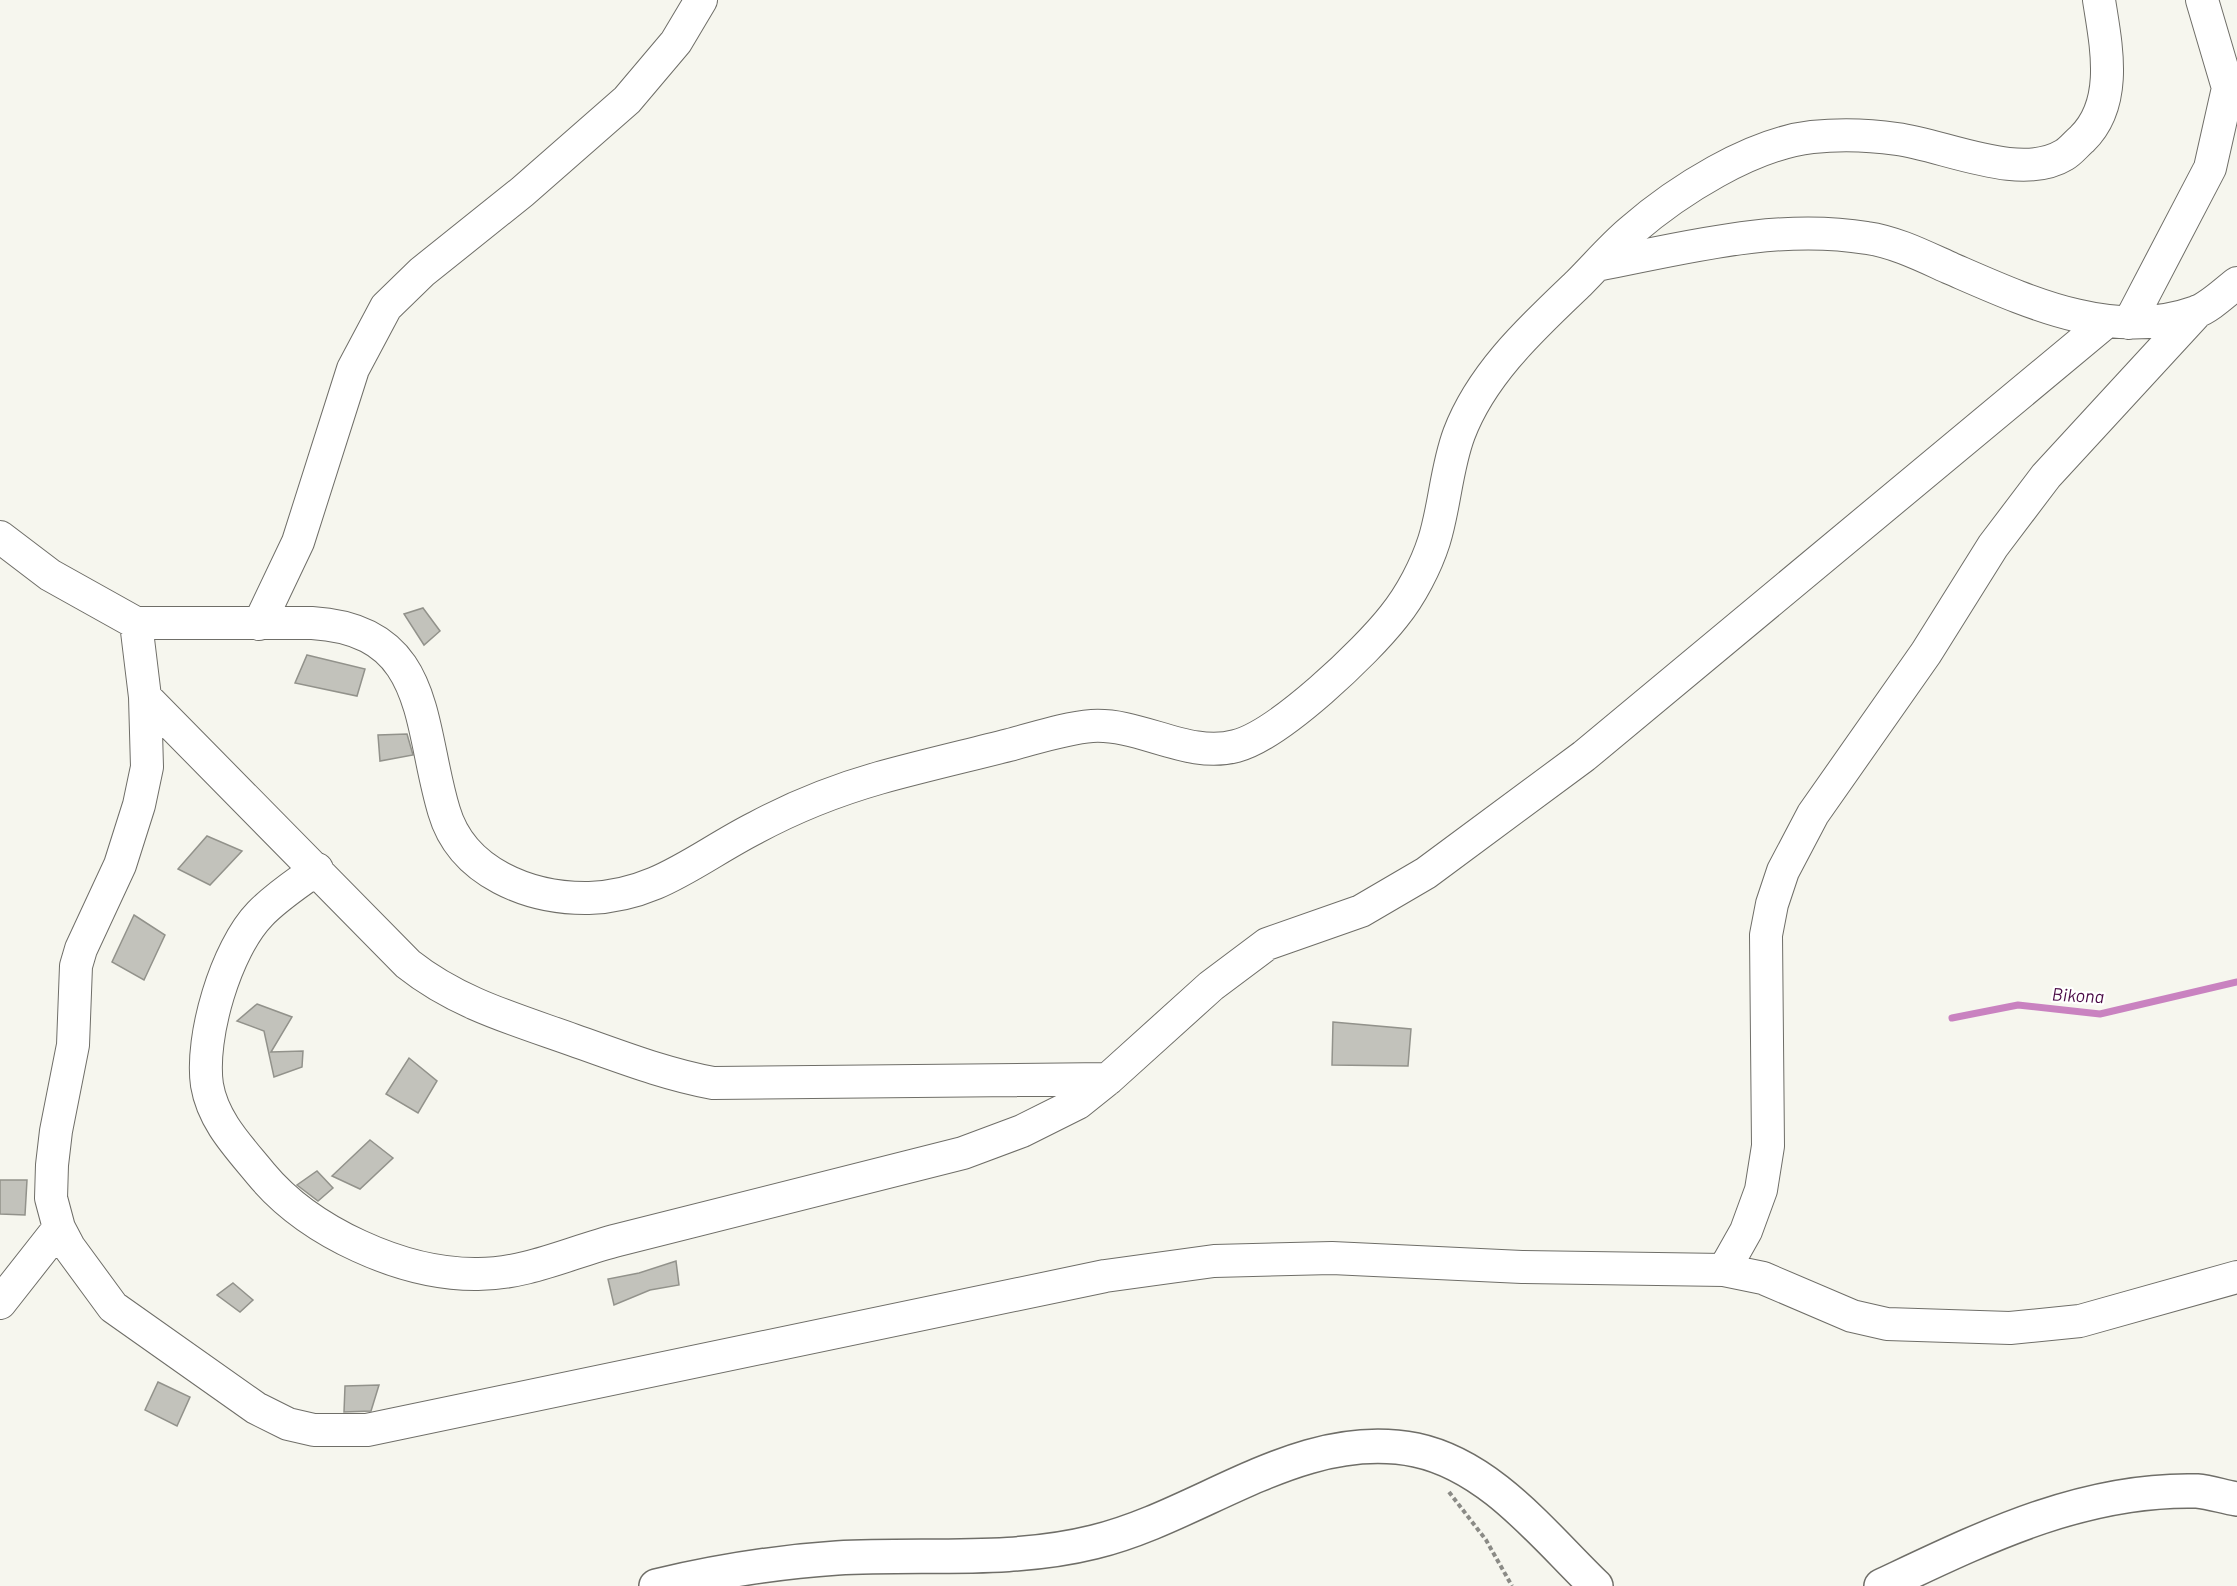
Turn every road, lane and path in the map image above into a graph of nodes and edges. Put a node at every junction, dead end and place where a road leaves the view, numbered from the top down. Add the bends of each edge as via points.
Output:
1 (701, 0) edge
2 (2099, 0) edge
3 (2202, 0) edge
4 (1597, 265) junction
5 (2237, 283) edge
6 (2198, 311) junction
7 (2118, 322) junction
8 (0, 537) edge
9 (136, 623) junction
10 (258, 624) junction
11 (145, 697) junction
12 (317, 868) junction
13 (1108, 1079) junction
14 (59, 1228) junction
15 (1724, 1270) junction
16 (2237, 1277) edge
17 (0, 1303) edge
18 (1445, 1486) dead end
19 (2237, 1499) edge
20 (656, 1586) edge
21 (1512, 1586) edge
22 (1596, 1586) edge
23 (1881, 1586) edge

1 - 10 street via 676,42 627,100 386,306 353,369 298,542
2 - 4 street via 2107,50 2105,96 2090,130 2063,156 2036,164 2015,163 1899,139 1832,135 1803,138 1752,154 1680,194 1629,232
3 - 7 street via 2228,88 2210,168
4 - 7 street via 1757,235 1867,238 1909,250 2060,312
4 - 10 street via 1493,373 1471,406 1450,462 1434,541 1396,613 1359,656 1297,708 1259,736 1235,747 1194,747 1132,730 1095,726 1057,733 873,780 812,801 753,828 668,880 646,888 596,898 563,898 535,893 502,880 464,848 444,811 414,686 370,636 339,625
5 - 6 street
6 - 7 street via 2161,321
6 - 15 street via 2046,476 1993,546 1926,653 1813,814 1783,872 1766,934 1768,1146 1761,1190 1746,1231
7 - 13 street via 1584,756 1426,873 1361,911 1267,944 1211,986
8 - 9 street via 50,575
9 - 10 street
9 - 11 street
11 - 12 street
11 - 14 street via 147,767 139,805 120,865 76,966 73,1045 52,1165 51,1198
12 - 13 street via 408,964 434,985 471,1004 674,1076 713,1083
12 - 13 street via 261,912 244,934 220,990 208,1043 205,1072 209,1099 224,1130 277,1193 325,1228 389,1259 441,1272 479,1274 531,1269 592,1247 963,1153 1022,1131 1078,1103
14 - 15 street via 101,1293 127,1318 256,1408 288,1424 340,1432 415,1421 1105,1276 1214,1261 1332,1258 1522,1267
14 - 17 street
15 - 16 street via 1763,1278 1852,1316 1887,1324 2010,1328 2080,1321
18 - 21 path via 1486,1540
19 - 23 main road via 2198,1491 2145,1494 2071,1507 2001,1530
20 - 22 main road via 758,1566 837,1558 1000,1556 1060,1550 1098,1541 1175,1512 1304,1457 1335,1449 1383,1446 1418,1451 1478,1476 1506,1498

